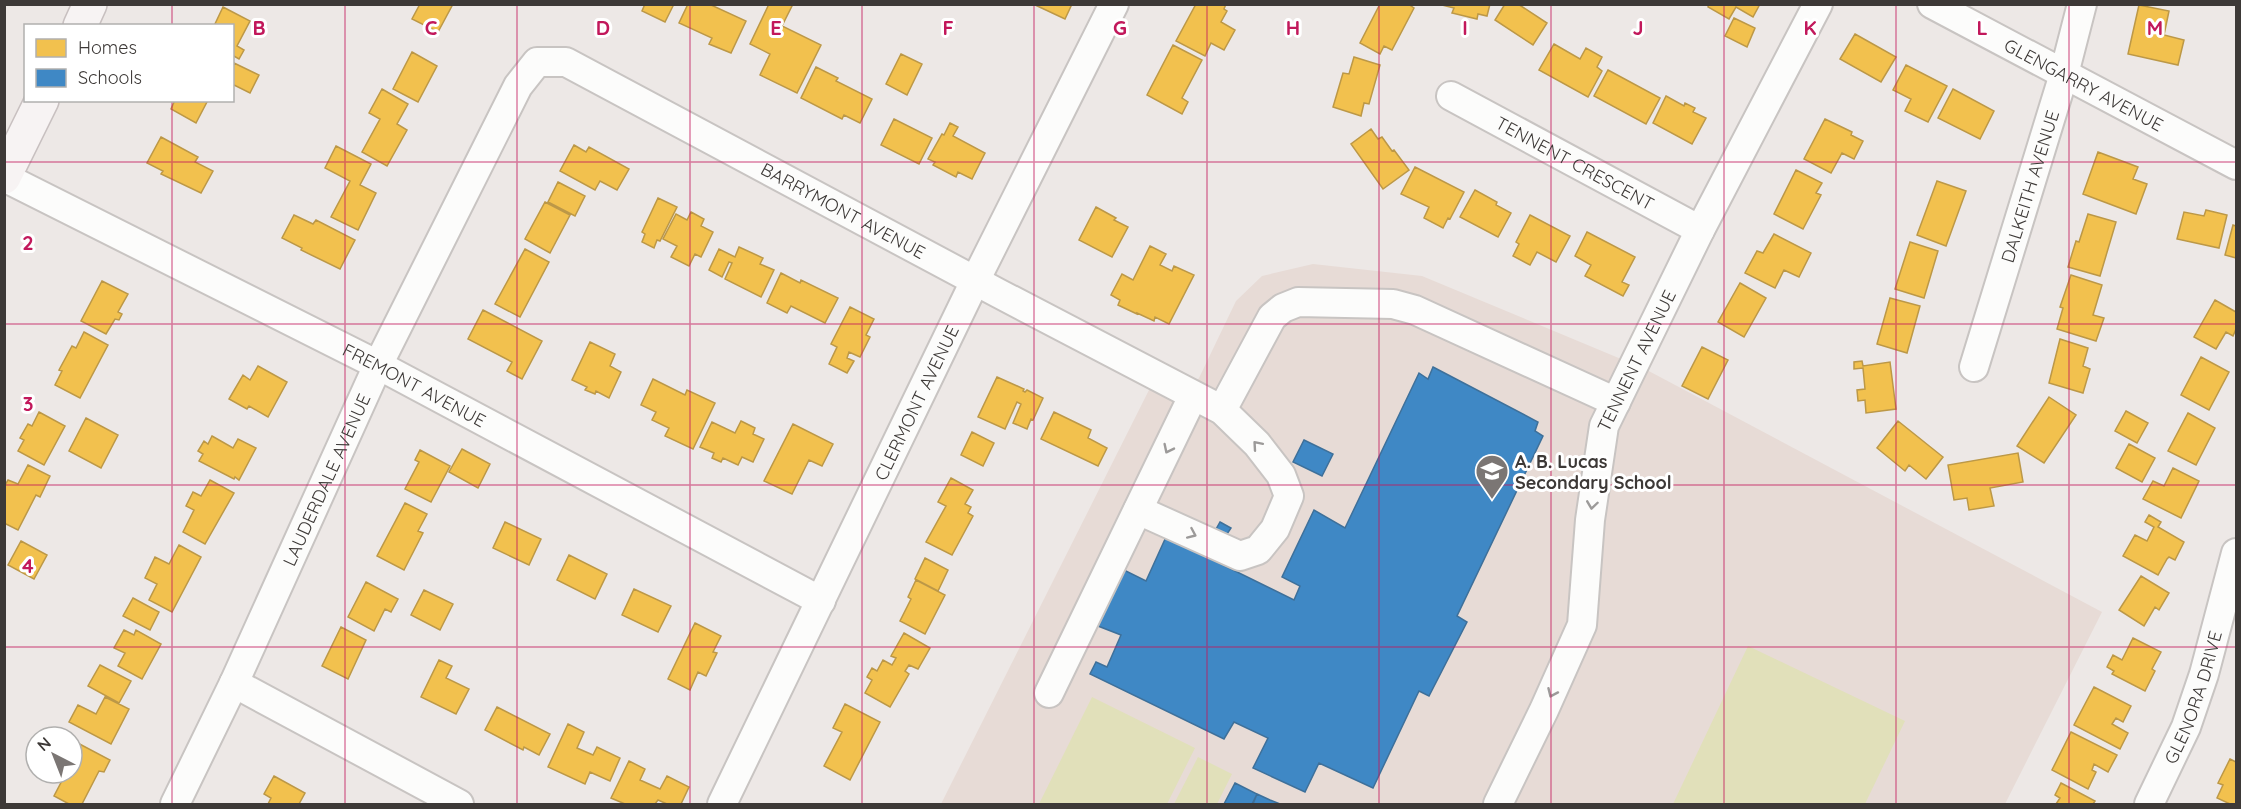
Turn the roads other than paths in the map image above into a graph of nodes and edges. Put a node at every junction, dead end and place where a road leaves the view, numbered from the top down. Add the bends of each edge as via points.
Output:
1 (90, 4) edge
2 (1114, 4) edge
3 (1818, 4) edge
4 (1932, 4) edge
5 (2082, 4) edge
6 (81, 24) edge
7 (537, 62) joint
8 (2064, 74) junction
9 (1451, 96) dead end
10 (41, 102) edge
11 (2236, 165) edge
12 (4, 177) edge
13 (1700, 230) junction
14 (975, 281) junction
15 (378, 365) junction
16 (1974, 367) dead end
17 (1193, 396) junction
18 (1616, 402) junction
19 (1222, 410) junction
20 (1138, 510) junction
21 (2236, 553) edge
22 (821, 601) junction
23 (234, 683) junction
24 (1050, 693) dead end
25 (176, 804) edge
26 (459, 804) edge
27 (722, 804) edge
28 (1498, 804) edge
29 (2150, 804) edge

1 - 6 main road
2 - 14 street, CLERMONT AVENUE
3 - 13 street, TENNENT AVENUE
4 - 8 street, GLENGARRY AVENUE
5 - 8 street, DALKEITH AVENUE
7 - 14 street, BARRYMONT AVENUE via 566,62
7 - 15 street, LAUDERDALE AVENUE via 518,86
8 - 11 street, GLENGARRY AVENUE
8 - 16 street, DALKEITH AVENUE
9 - 13 street, TENNENT CRESCENT
10 - 12 main road
12 - 15 street, FREMONT AVENUE
13 - 18 street, TENNENT AVENUE
14 - 17 street, BARRYMONT AVENUE
14 - 22 street, CLERMONT AVENUE
15 - 22 street, FREMONT AVENUE
15 - 23 street, LAUDERDALE AVENUE
17 - 19 street, BARRYMONT AVENUE
17 -> 20 street
18 - 19 street via 1415,310 1394,304 1298,302 1272,317
18 -> 28 street, TENNENT AVENUE via 1604,426 1590,520 1582,625
20 -> 19 street, BARRYMONT AVENUE via 1240,556 1258,550 1275,529 1289,496 1281,476 1257,444
20 - 24 street
21 - 29 street, GLENORA DRIVE via 2186,727
22 - 27 street, CLERMONT AVENUE
23 - 25 street, LAUDERDALE AVENUE
23 - 26 street

